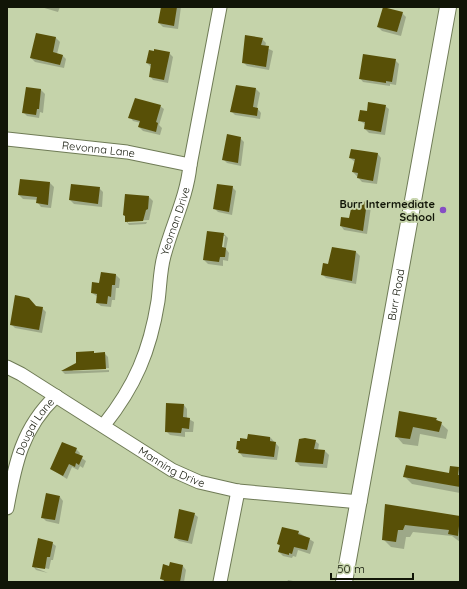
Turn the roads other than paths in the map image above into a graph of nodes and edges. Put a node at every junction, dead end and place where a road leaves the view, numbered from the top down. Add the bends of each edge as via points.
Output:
1 (220, 7) edge
2 (448, 7) edge
3 (7, 139) edge
4 (190, 165) junction
5 (7, 367) edge
6 (56, 396) junction
7 (104, 425) junction
8 (238, 491) junction
9 (360, 502) junction
10 (7, 508) edge
11 (220, 582) edge
12 (344, 582) edge

1 - 4 street, Yeoman Drive
2 - 9 street, Burr Road
3 - 4 street, Revonna Lane via 127,152
4 - 7 street, Yeoman Drive via 181,209 169,236 163,261 150,342 140,371 123,401
5 - 6 street, Manning Drive
6 - 7 street, Manning Drive
6 - 10 street, Dougal Lane via 41,410 27,433 14,471
7 - 8 street, Manning Drive via 172,470 200,482
8 - 9 street, Manning Drive
8 - 11 street
9 - 12 street, Burr Road

